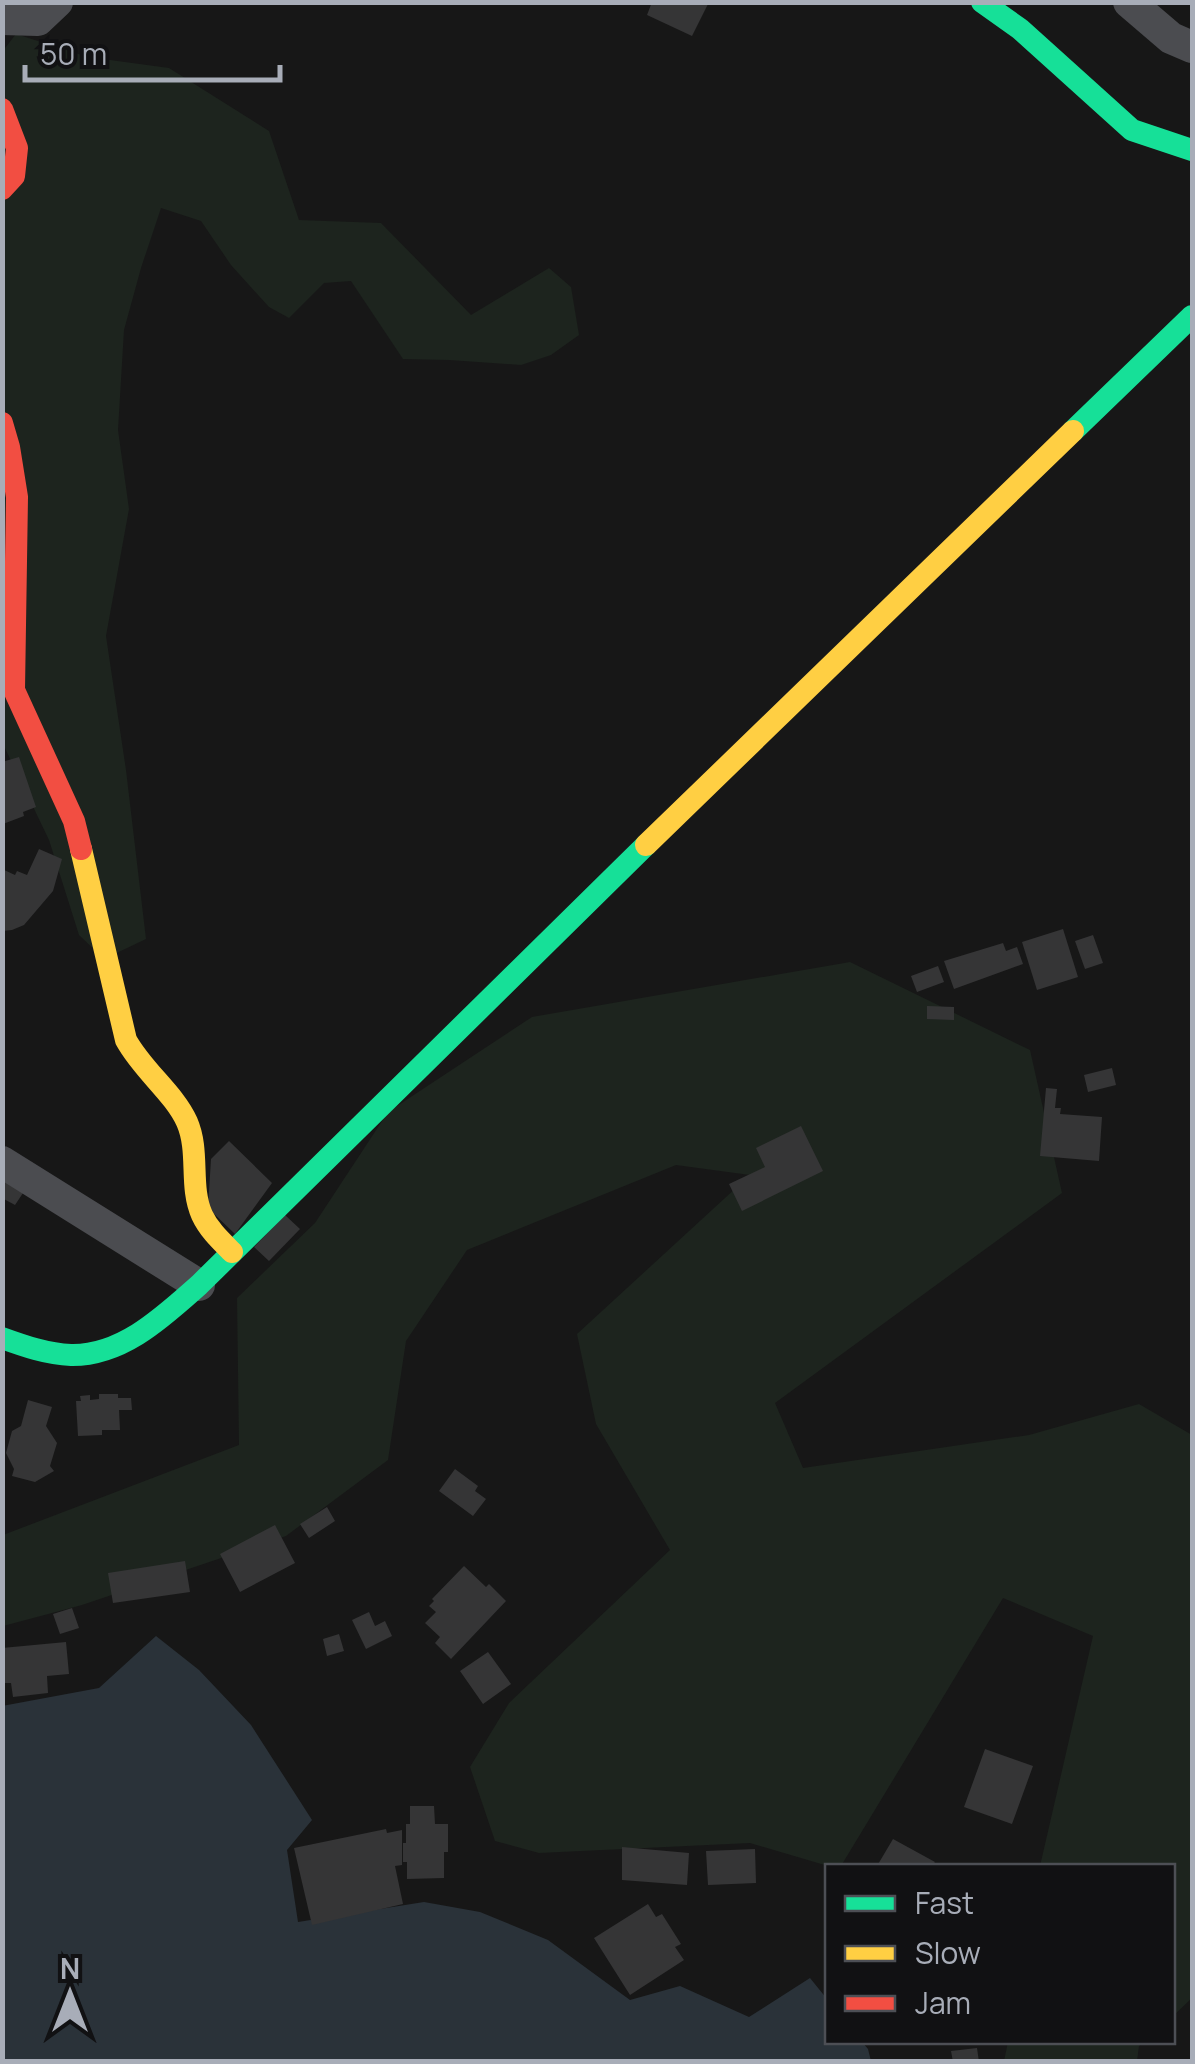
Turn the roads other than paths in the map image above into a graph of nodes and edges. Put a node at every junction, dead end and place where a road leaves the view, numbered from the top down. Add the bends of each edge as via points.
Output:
1 (58, 2) edge
2 (982, 2) edge
3 (1130, 2) edge
4 (2, 18) edge
5 (1192, 47) edge
6 (2, 109) edge
7 (1192, 150) edge
8 (2, 189) edge
9 (1192, 316) edge
10 (2, 423) edge
11 (2, 1162) edge
12 (232, 1252) junction
13 (199, 1285) junction
14 (2, 1338) edge

1 - 4 street via 38,20
2 - 7 street via 1132,130
3 - 5 street via 1171,38
6 - 8 street via 17,148 14,176
9 - 12 street
10 - 12 street via 17,497 14,690 74,821 126,1040 187,1121 200,1212
11 - 13 street
12 - 13 street
13 - 14 street via 116,1348 83,1356

